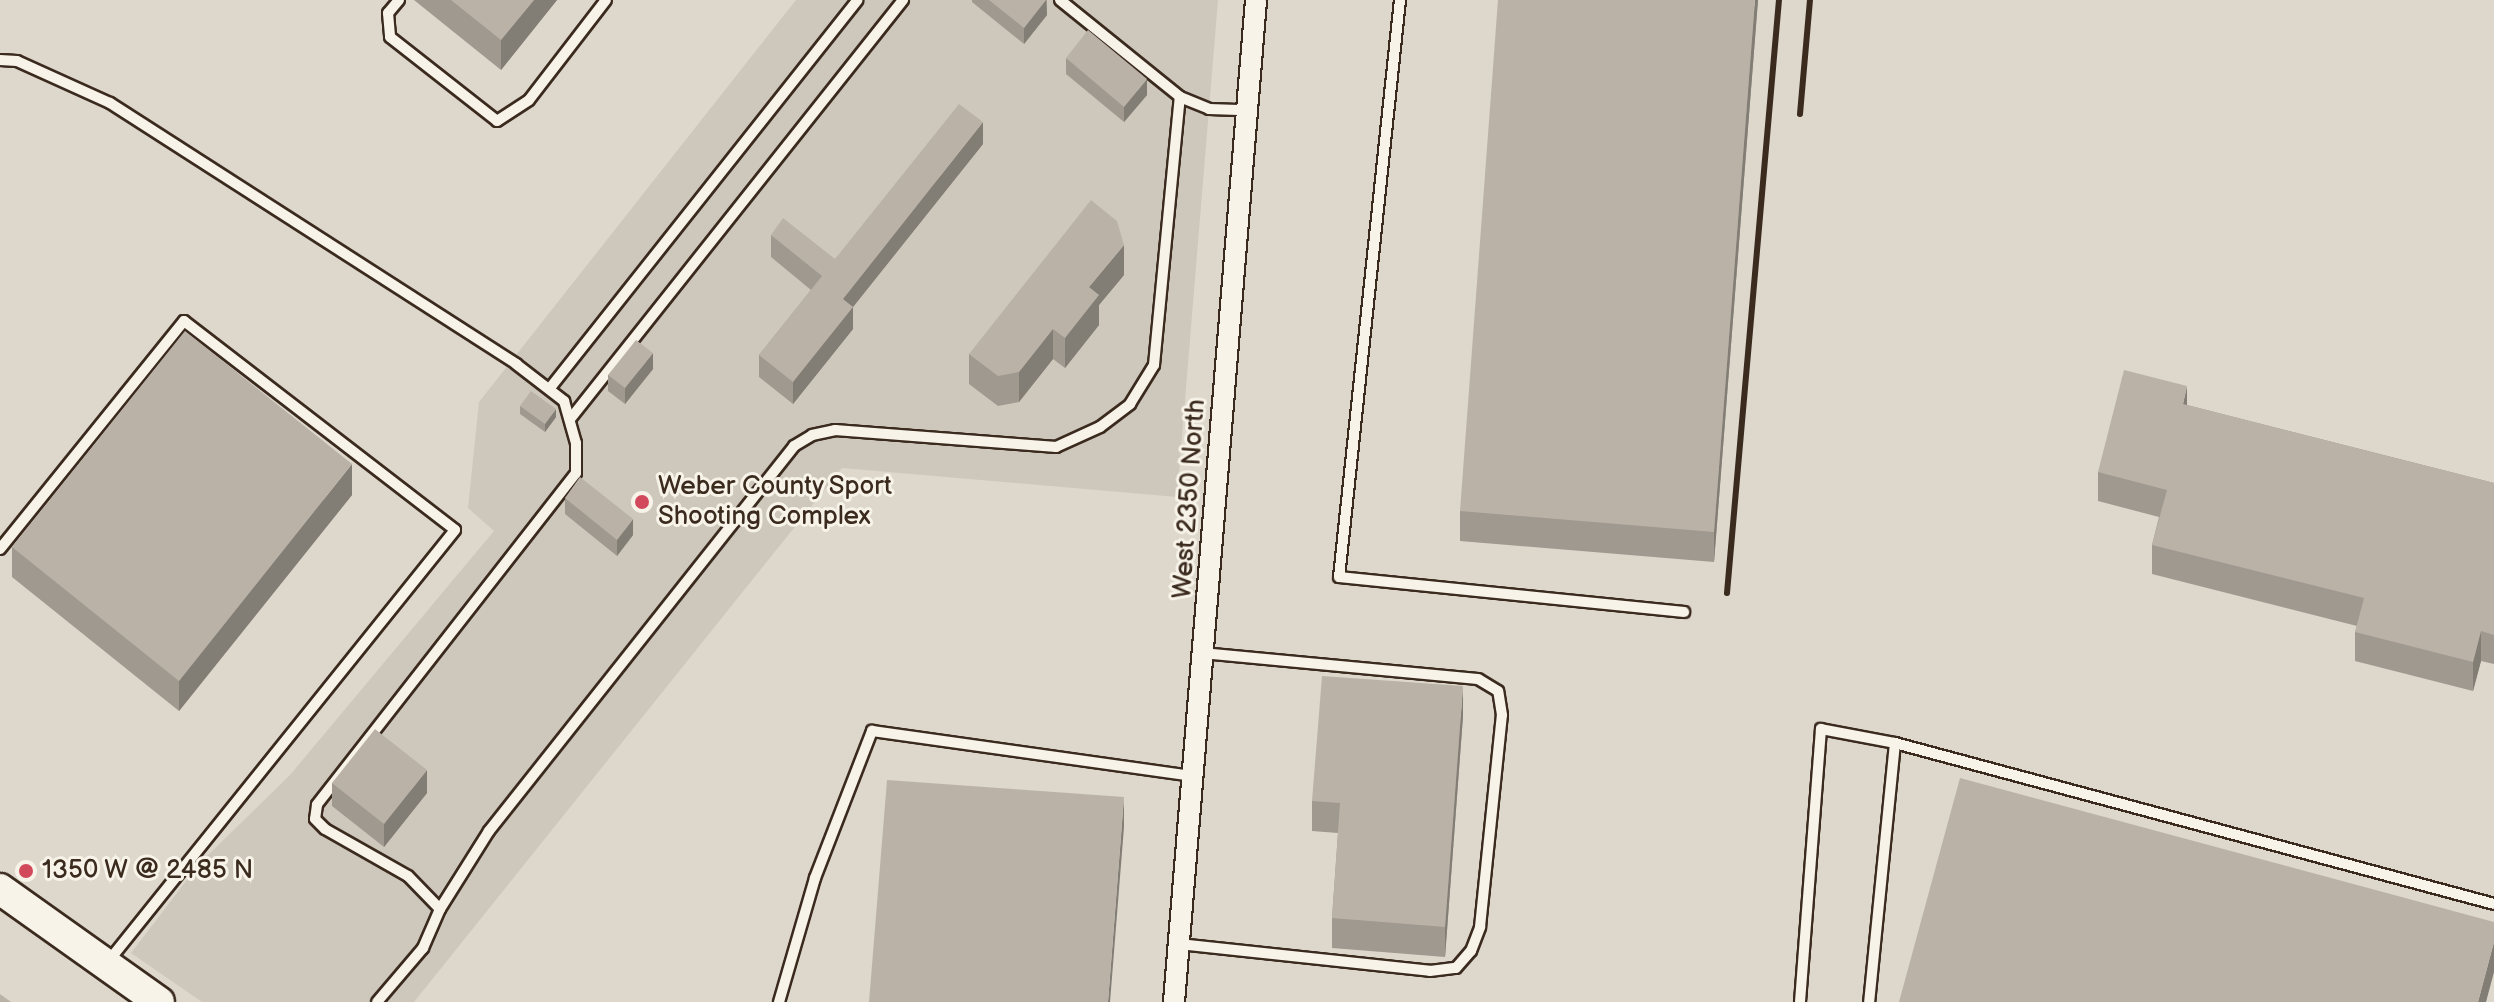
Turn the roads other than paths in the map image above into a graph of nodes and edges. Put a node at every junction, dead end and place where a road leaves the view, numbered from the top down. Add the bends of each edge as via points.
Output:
1 (399, 0) edge
2 (606, 0) edge
3 (857, 0) edge
4 (903, 0) edge
5 (1060, 0) edge
6 (1256, 0) edge
7 (1400, 0) edge
8 (0, 60) edge
9 (1180, 97) junction
10 (1246, 110) junction
11 (550, 388) junction
12 (571, 418) junction
13 (0, 549) edge
14 (1684, 612) dead end
15 (1204, 653) junction
16 (1895, 743) junction
17 (1192, 776) junction
18 (0, 889) edge
19 (2494, 904) edge
20 (440, 909) junction
21 (1179, 944) junction
22 (106, 964) junction
23 (159, 1002) edge
24 (377, 1002) edge
25 (779, 1002) edge
26 (1174, 1002) edge
27 (1800, 1002) edge
28 (1869, 1002) edge

1 - 2 lane via 388,13 390,37 497,121 529,100
3 - 11 lane
4 - 12 lane
5 - 9 lane
6 - 10 street, West 2350 North
7 - 14 lane via 1339,577
8 - 11 lane via 17,61 110,103
9 - 10 lane via 1209,109
9 - 20 lane via 1154,365 1130,404 1100,427 1056,447 835,430 794,446 489,831
10 - 15 street, West 2350 North
11 - 12 lane via 564,401
12 - 20 lane via 576,473 317,805 315,819 325,829 408,876
13 - 22 lane via 184,321 455,530
15 - 17 street, West 2350 North
15 - 21 lane via 1478,679 1498,691 1502,715 1480,927 1471,951 1456,968 1430,971
16 - 19 lane
16 - 27 lane via 1821,729
16 - 28 lane
17 - 21 street, West 2350 North
17 - 25 lane via 872,731 815,878
18 - 22 street
20 - 24 lane via 423,948
21 - 26 street, West 2350 North
22 - 23 street

